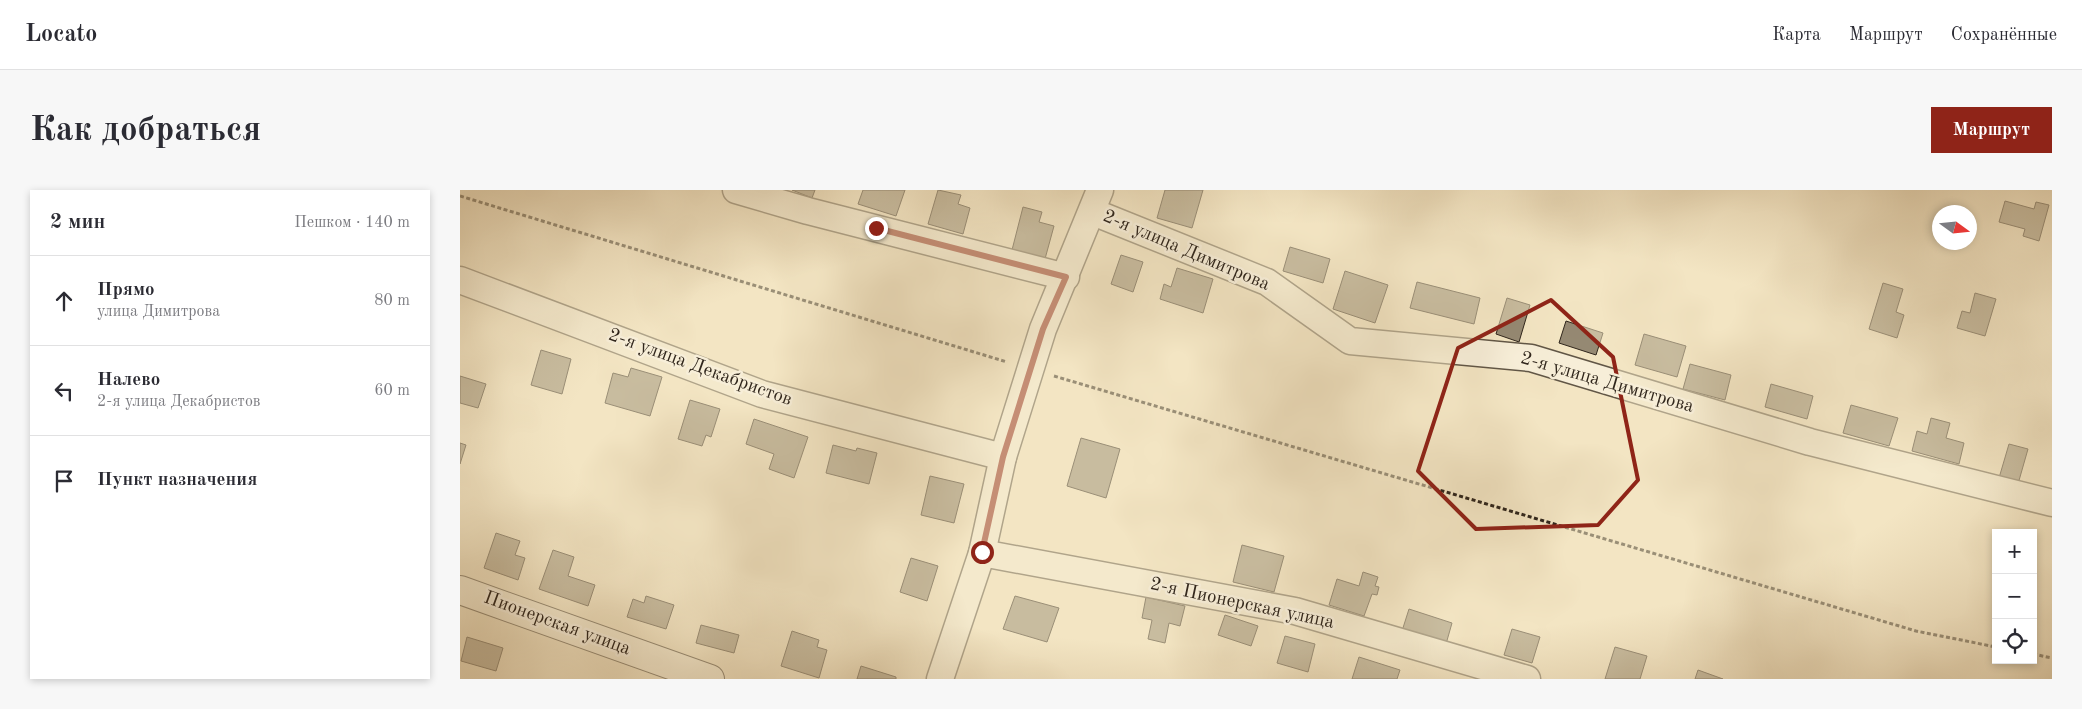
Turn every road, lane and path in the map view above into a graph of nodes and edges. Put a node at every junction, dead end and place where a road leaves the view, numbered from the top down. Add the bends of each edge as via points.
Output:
1 (736, 190) edge
2 (460, 196) edge
3 (1097, 201) edge
4 (1066, 277) junction
5 (460, 280) edge
6 (1008, 362) dead end
7 (1046, 374) dead end
8 (1003, 457) junction
9 (2052, 503) edge
10 (982, 552) junction
11 (460, 590) edge
12 (1992, 646) edge
13 (2037, 655) edge
14 (2052, 658) edge
15 (710, 679) edge
16 (940, 679) edge
17 (1527, 679) edge

1 - 4 street via 808,212
2 - 6 path
3 - 4 street
3 - 9 street, 2-я улица Димитрова via 1267,282 1350,341 1532,358 1810,442
4 - 8 street via 1043,329
5 - 8 street, 2-я улица Декабристов via 762,394
7 - 12 path via 1916,631
8 - 10 street
10 - 16 street
10 - 17 street, 2-я Пионерская улица via 1295,611
11 - 15 street, Пионерская улица
13 - 14 path

